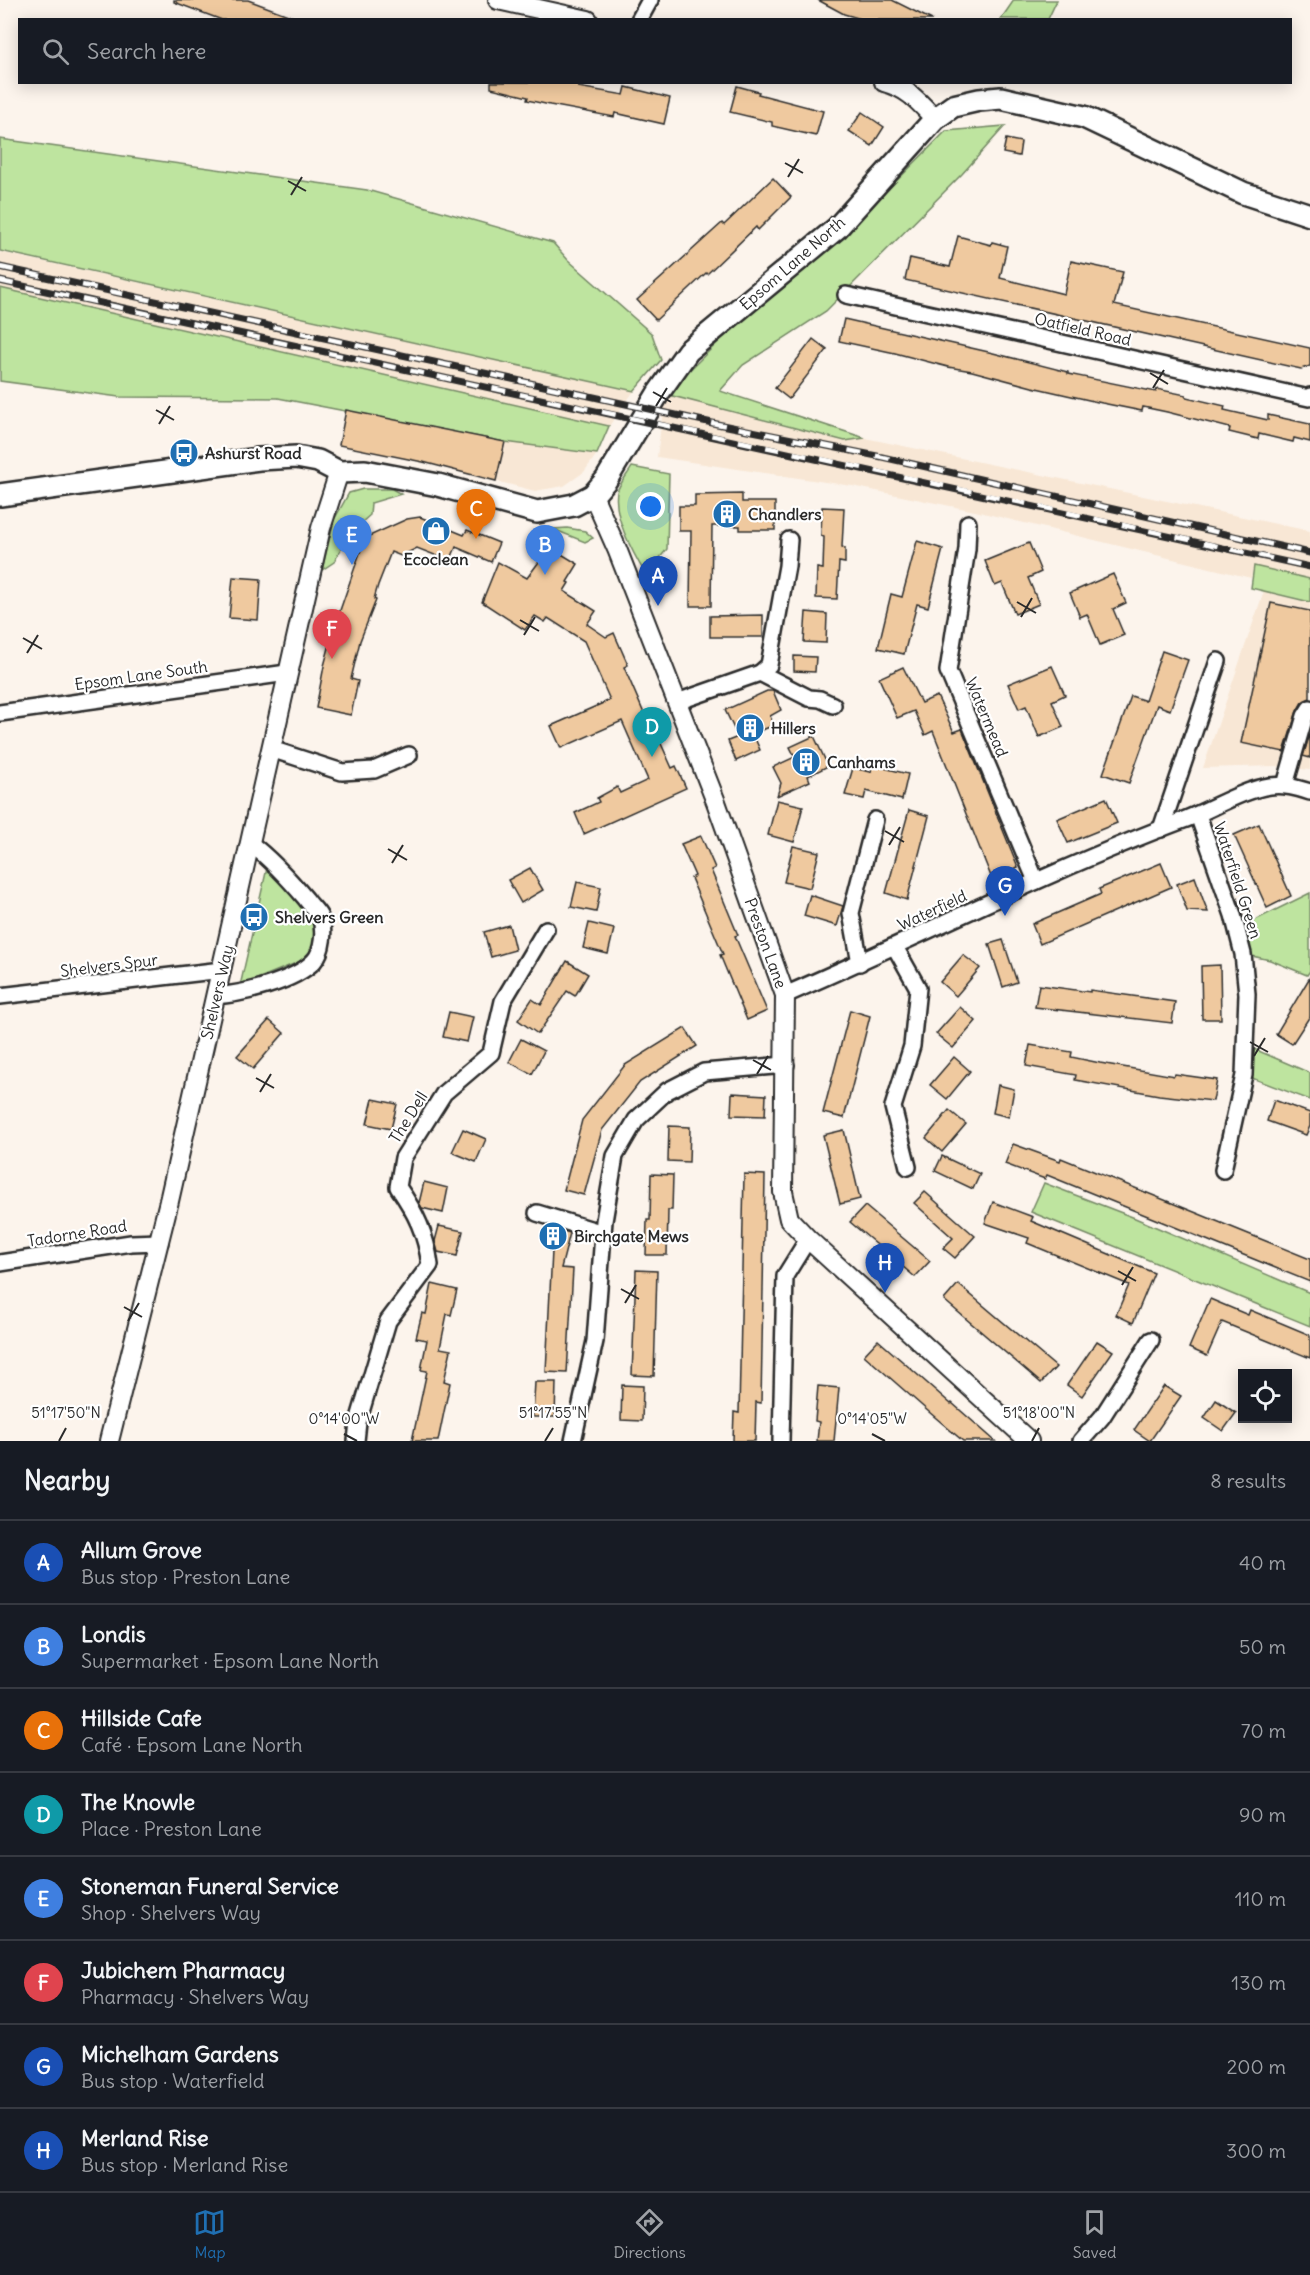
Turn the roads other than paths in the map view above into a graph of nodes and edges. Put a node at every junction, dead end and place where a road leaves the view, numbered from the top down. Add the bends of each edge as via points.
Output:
1 (498, 0) edge
2 (650, 0) edge
3 (579, 18) edge
4 (640, 18) edge
5 (890, 84) edge
6 (935, 119) junction
7 (1310, 215) edge
8 (846, 295) dead end
9 (1310, 398) edge
10 (339, 472) junction
11 (0, 495) edge
12 (592, 495) junction
13 (968, 523) dead end
14 (789, 540) dead end
15 (1218, 661) dead end
16 (287, 673) junction
17 (760, 674) junction
18 (676, 702) junction
19 (833, 705) dead end
20 (1310, 708) edge
21 (0, 713) edge
22 (271, 749) junction
23 (409, 755) dead end
24 (1285, 785) junction
25 (1310, 792) edge
26 (1198, 815) junction
27 (875, 820) dead end
28 (1161, 829) junction
29 (251, 844) junction
30 (1036, 881) junction
31 (546, 929) dead end
32 (895, 947) junction
33 (860, 963) junction
34 (222, 970) junction
35 (785, 995) junction
36 (0, 996) edge
37 (215, 996) junction
38 (786, 1065) junction
39 (908, 1167) dead end
40 (1223, 1170) dead end
41 (537, 1213) dead end
42 (603, 1233) junction
43 (808, 1239) junction
44 (160, 1242) junction
45 (0, 1263) edge
46 (1151, 1340) dead end
47 (110, 1441) edge
48 (356, 1441) edge
49 (573, 1441) edge
50 (781, 1441) edge
51 (1029, 1441) edge
52 (1081, 1441) edge

1 - 3 street
2 - 4 street
5 - 6 street via 912,94
6 - 7 main road, Epsom Lane North via 953,106 1001,98 1084,117 1243,193
6 - 12 main road, Epsom Lane North via 837,228 688,351 658,392 606,480
8 - 9 street, Oatfield Road
10 - 11 main road via 318,461 296,457 259,459
10 - 12 main road, Epsom Lane North via 365,471 438,485 537,512 574,505
10 - 16 street, Shelvers Way via 321,528
12 - 18 street, Preston Lane
13 - 30 street, Watermead via 948,671
14 - 17 street via 769,665
15 - 28 street
16 - 21 street, Epsom Lane South
16 - 22 street, Shelvers Way
17 - 18 street
17 - 19 street
18 - 35 street, Preston Lane
20 - 24 street
22 - 23 street via 342,772 374,770
22 - 29 street, Shelvers Way
24 - 25 street, Waterfield
24 - 26 street, Waterfield via 1251,791
26 - 28 street, Waterfield
26 - 40 street, Waterfield Green via 1244,954 1247,994 1244,1075
27 - 33 street via 851,913
28 - 30 street, Waterfield
29 - 34 street, Shelvers Way
29 - 37 street via 272,861 320,916 320,949 314,961 292,975 237,994
30 - 32 street, Waterfield
31 - 48 street, The Dell via 503,1001 491,1053 444,1093 403,1158 398,1187 413,1208 427,1241 430,1265 388,1321
32 - 33 street, Waterfield
32 - 39 street via 918,988 912,1046 893,1107
33 - 35 street, Waterfield
34 - 36 street, Shelvers Spur
34 - 37 street, Shelvers Way
35 - 38 street, Preston Lane
37 - 44 street, Shelvers Way
38 - 42 street via 704,1072 667,1091 636,1119 615,1156
38 - 43 street, Preston Lane via 783,1192 789,1219
41 - 42 street
42 - 49 street via 595,1341
43 - 50 street via 785,1276
43 - 51 street, Preston Lane
44 - 45 street, Tadorne Road
44 - 47 street, Shelvers Way
46 - 52 street via 1102,1417

